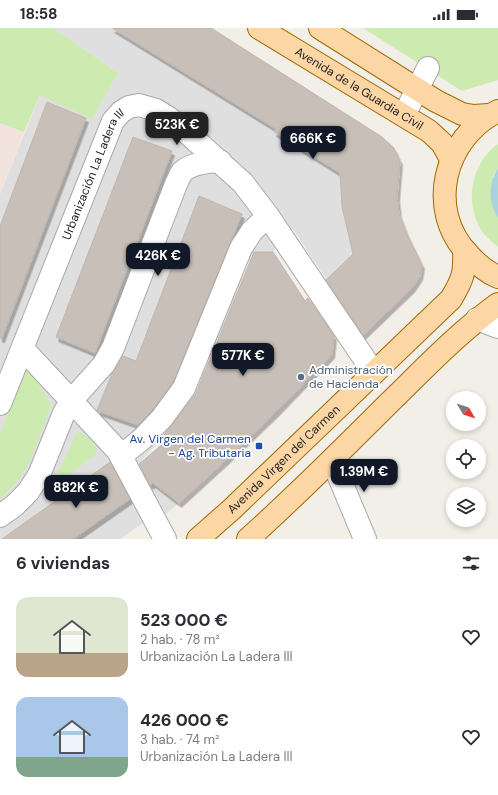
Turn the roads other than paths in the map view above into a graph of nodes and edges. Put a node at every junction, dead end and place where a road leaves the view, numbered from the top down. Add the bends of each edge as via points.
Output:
1 (259, 28) edge
2 (320, 28) edge
3 (428, 68) dead end
4 (418, 89) junction
5 (493, 113) edge
6 (404, 116) junction
7 (452, 159) junction
8 (220, 161) junction
9 (268, 216) junction
10 (464, 250) junction
11 (498, 277) edge
12 (498, 304) edge
13 (477, 319) junction
14 (498, 327) edge
15 (22, 349) junction
16 (374, 373) junction
17 (71, 401) junction
18 (0, 404) edge
19 (121, 456) junction
20 (332, 460) junction
21 (0, 516) edge
22 (165, 539) edge
23 (198, 539) edge
24 (248, 539) edge
25 (365, 539) edge

1 - 6 main road, Avenida de la Guardia Civil
2 - 4 main road
3 - 4 street
4 - 5 main road via 462,114 474,116
4 - 6 street
5 - 7 main road via 473,127
6 - 7 main road, Avenida de la Guardia Civil via 429,130 442,143
7 - 10 main road via 446,179 447,216
8 - 9 street, Urbanización La Ladera III via 243,184
8 - 15 street, Urbanización La Ladera III via 156,110 139,105 121,112 113,121
8 - 17 street via 205,162 182,172 113,348 104,364
9 - 16 street, Urbanización La Ladera III
9 - 19 street via 252,231 241,248 184,388 162,418
10 - 11 main road via 477,264
10 - 16 main road, Avenida Virgen del Carmen via 465,267 462,280 451,299
12 - 13 main road
13 - 14 street
13 - 20 main road
15 - 17 street
15 - 18 street, Urbanización La Ladera III
16 - 23 main road, Avenida Virgen del Carmen
17 - 19 street
17 - 21 street via 39,475 28,492
19 - 22 street
20 - 24 main road
20 - 25 street

